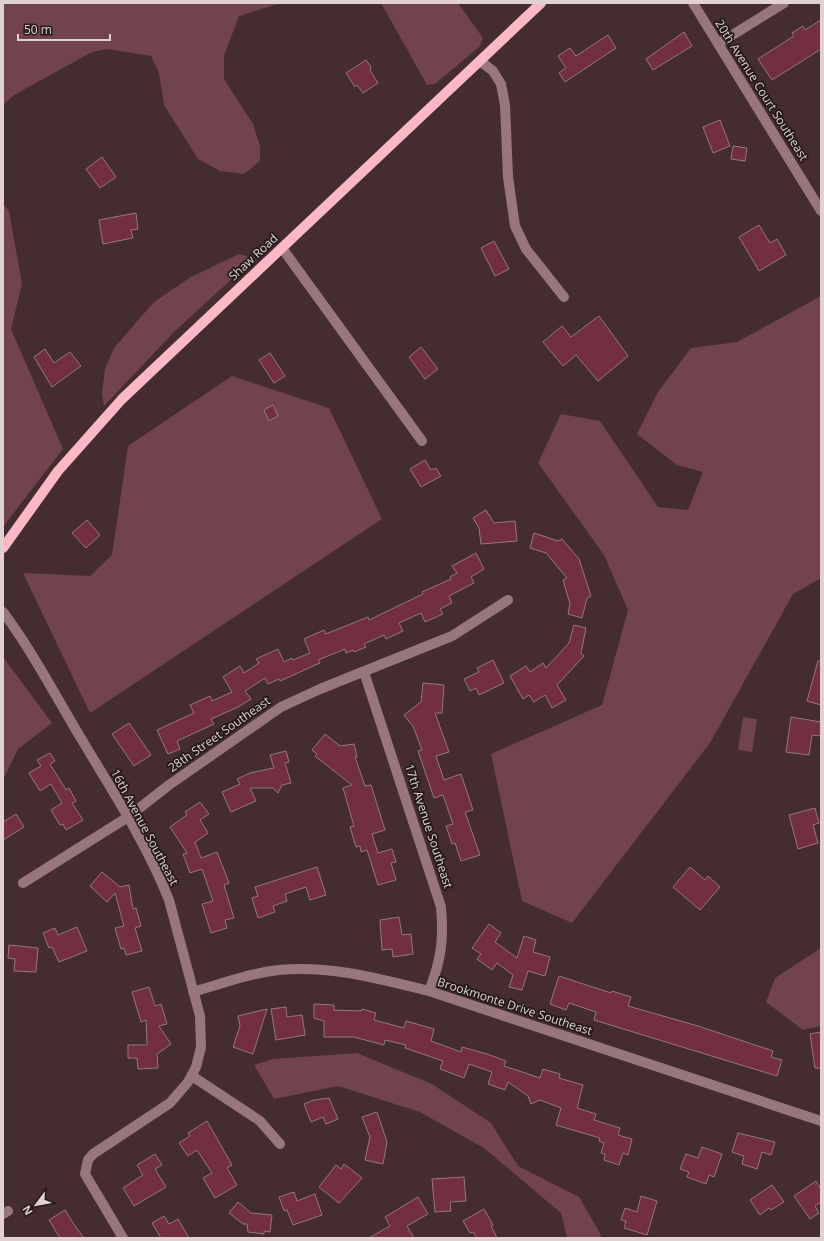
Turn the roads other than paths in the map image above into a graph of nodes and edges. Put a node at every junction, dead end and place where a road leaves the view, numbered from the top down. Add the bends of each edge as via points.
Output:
1 (542, 3) edge
2 (693, 3) edge
3 (784, 3) edge
4 (718, 44) junction
5 (480, 61) junction
6 (821, 210) edge
7 (282, 248) junction
8 (564, 297) dead end
9 (422, 441) dead end
10 (3, 548) edge
11 (508, 600) dead end
12 (3, 612) edge
13 (364, 672) junction
14 (128, 817) junction
15 (23, 883) dead end
16 (429, 991) junction
17 (193, 992) junction
18 (192, 1076) junction
19 (821, 1121) edge
20 (280, 1144) dead end
21 (123, 1238) edge

1 - 5 main road, Shaw Road
2 - 4 street, 20th Avenue Court Southeast
3 - 4 street
4 - 6 street, 20th Avenue Court Southeast
5 - 7 main road, Shaw Road
5 - 8 street via 493,71 501,84 505,105 508,177 515,226 526,249
7 - 9 street
7 - 10 main road, Shaw Road via 122,400 83,441 58,471
11 - 13 street, 28th Street Southeast via 452,636
12 - 14 street, 16th Avenue Southeast
13 - 14 street, 28th Street Southeast via 281,707
13 - 16 street, 17th Avenue Southeast via 441,907 442,952
14 - 15 street, 28th Street Southeast
14 - 17 street, 16th Avenue Southeast via 169,900
16 - 17 street, Brookmonte Drive Southeast via 342,971 318,969 278,970
16 - 19 street, Brookmonte Drive Southeast
17 - 18 street, 16th Avenue Southeast via 202,1034 200,1054
18 - 20 street via 260,1121
18 - 21 street, 16th Avenue Southeast via 170,1103 93,1154 88,1160 85,1174

